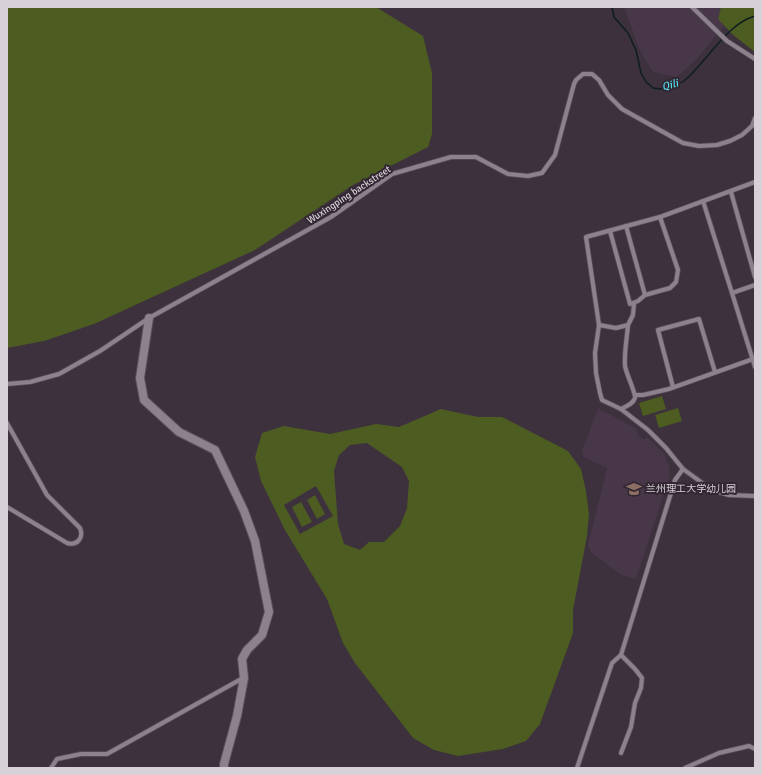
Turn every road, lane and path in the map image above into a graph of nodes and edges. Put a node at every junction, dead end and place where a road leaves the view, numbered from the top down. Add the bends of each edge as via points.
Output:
1 (692, 7) edge
2 (755, 59) edge
3 (755, 118) edge
4 (755, 182) edge
5 (731, 192) junction
6 (703, 201) junction
7 (660, 217) junction
8 (626, 226) junction
9 (610, 231) junction
10 (755, 277) edge
11 (755, 285) edge
12 (732, 293) junction
13 (645, 295) junction
14 (634, 303) junction
15 (149, 318) junction
16 (599, 325) junction
17 (628, 325) junction
18 (753, 359) junction
19 (755, 367) edge
20 (715, 372) junction
21 (7, 384) edge
22 (673, 387) junction
23 (636, 395) junction
24 (621, 409) junction
25 (7, 423) edge
26 (683, 470) junction
27 (755, 496) edge
28 (7, 507) edge
29 (621, 655) junction
30 (244, 678) junction
31 (755, 749) edge
32 (621, 753) dead end
33 (51, 768) edge
34 (224, 768) edge
35 (577, 768) edge
36 (685, 768) edge

1 - 2 street via 728,41
3 - 15 street, Wuxingping backstreet via 752,126 730,141 699,146 683,143 622,109 608,96 596,76 583,74 574,84 555,155 542,173 528,176 508,174 476,157 451,156 392,174 331,217
4 - 5 street
5 - 6 street
5 - 10 street
6 - 7 street
6 - 12 street
7 - 8 street
7 - 13 street via 678,270 676,282 670,288
8 - 9 street
8 - 13 street
9 - 14 street via 630,304
9 - 16 street via 586,237
11 - 12 street
12 - 18 street
13 - 14 street
14 - 17 street via 633,315
15 - 21 street via 100,351 59,374 30,382
15 - 30 street via 140,378 144,400 179,432 215,450 244,511 255,541 269,612 262,635 242,659
16 - 17 street via 616,328
16 - 24 street via 595,353 600,393 602,400
17 - 23 street via 625,366
18 - 19 street
18 - 20 street
20 - 22 street
20 - 22 street via 699,319 658,330
22 - 23 street
23 - 24 street via 631,404
24 - 26 street via 648,430
25 - 28 street via 47,495 80,528 80,538 76,543 67,543
26 - 27 street via 712,490 729,495
26 - 29 street via 675,480
29 - 32 street via 642,678 631,727
29 - 35 street via 612,663
30 - 33 street via 107,754 81,754 57,759
30 - 34 street
31 - 36 street via 749,746 719,753

